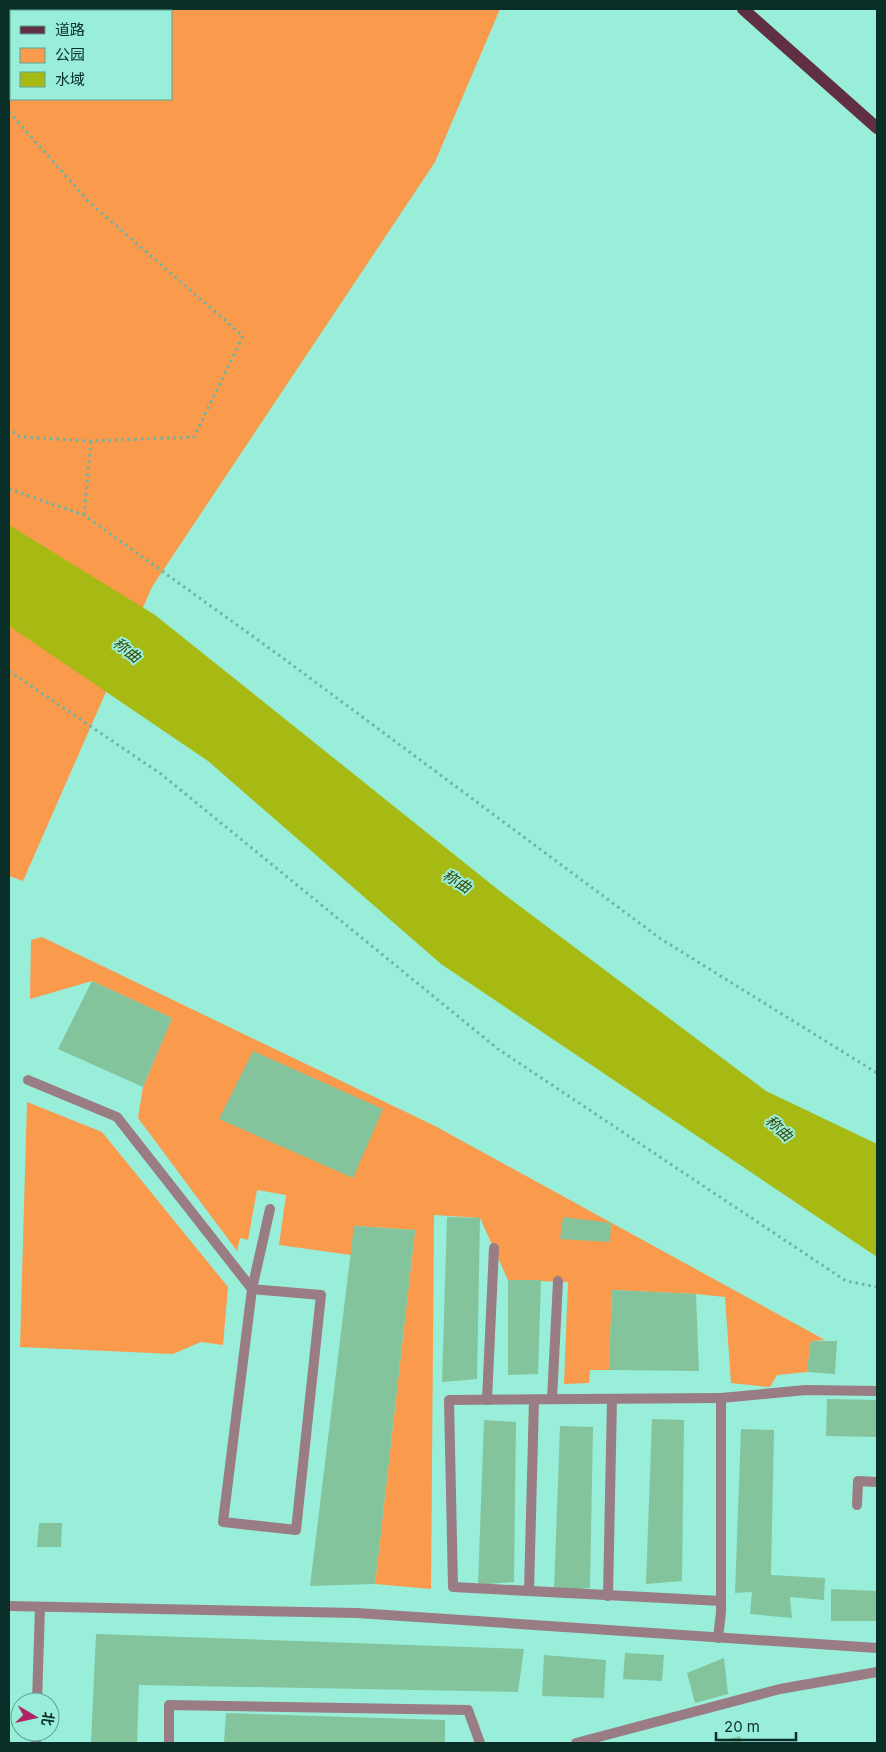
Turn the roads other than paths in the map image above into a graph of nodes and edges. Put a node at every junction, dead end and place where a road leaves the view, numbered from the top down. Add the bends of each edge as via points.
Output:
1 (743, 9) edge
2 (877, 128) edge
3 (28, 1080) dead end
4 (270, 1210) dead end
5 (494, 1248) dead end
6 (558, 1281) dead end
7 (252, 1290) junction
8 (877, 1391) edge
9 (721, 1398) junction
10 (612, 1399) junction
11 (487, 1400) junction
12 (534, 1400) junction
13 (552, 1400) junction
14 (877, 1482) edge
15 (857, 1505) dead end
16 (529, 1591) junction
17 (608, 1596) junction
18 (721, 1601) junction
19 (9, 1606) edge
20 (40, 1607) junction
21 (718, 1638) junction
22 (877, 1648) edge
23 (877, 1672) edge
24 (37, 1692) edge
25 (169, 1743) edge
26 (480, 1743) edge
27 (576, 1743) edge

1 - 2 main road
3 - 7 street via 117,1117
4 - 7 street
5 - 11 street
6 - 13 street
7 - 7 street via 223,1522 296,1530 320,1295
8 - 9 street via 806,1390
9 - 10 street
9 - 18 street
10 - 13 street
10 - 17 street
11 - 12 street
11 - 16 street via 449,1400 453,1587
12 - 13 street
12 - 16 street
14 - 15 street via 858,1481
16 - 17 street
17 - 18 street
18 - 21 street
19 - 20 street
20 - 21 street via 356,1613
20 - 24 street
21 - 22 street
23 - 27 street via 780,1689
25 - 26 street via 169,1705 468,1710

